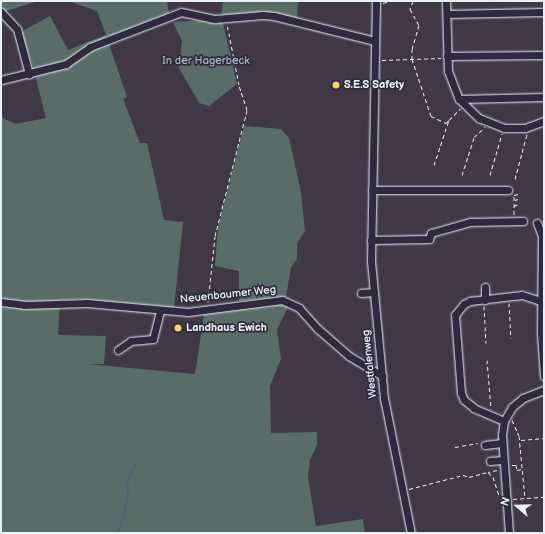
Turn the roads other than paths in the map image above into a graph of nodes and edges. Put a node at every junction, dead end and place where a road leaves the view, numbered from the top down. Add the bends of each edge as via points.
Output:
1 (446, 1) edge
2 (376, 2) edge
3 (1, 12) edge
4 (544, 12) edge
5 (447, 14) junction
6 (375, 42) junction
7 (544, 55) edge
8 (447, 57) junction
9 (29, 74) junction
10 (1, 80) edge
11 (544, 97) edge
12 (459, 99) junction
13 (544, 121) edge
14 (372, 190) junction
15 (508, 190) dead end
16 (523, 221) dead end
17 (537, 223) dead end
18 (371, 240) junction
19 (485, 287) dead end
20 (374, 292) junction
21 (361, 293) dead end
22 (484, 300) junction
23 (541, 301) junction
24 (1, 302) edge
25 (160, 311) junction
26 (118, 350) dead end
27 (543, 365) edge
28 (382, 376) junction
29 (544, 376) edge
30 (544, 390) edge
31 (504, 420) junction
32 (502, 443) junction
33 (486, 445) road end
34 (490, 461) dead end
35 (504, 465) junction
36 (411, 533) edge
37 (509, 533) edge

1 - 5 street
2 - 6 street, Westfalenweg
3 - 9 street via 17,29
4 - 5 street
5 - 8 street
6 - 9 street via 274,16 227,19 181,12 90,46 66,64
6 - 14 street, Westfalenweg
7 - 8 street
8 - 12 street via 450,80
9 - 10 street
11 - 12 street
12 - 13 street via 479,118 504,128 529,128
14 - 15 street
14 - 18 street, Westfalenweg
16 - 18 street via 470,222 431,233 429,239
17 - 23 street via 542,236
18 - 20 street, Westfalenweg
19 - 22 street
20 - 21 street
20 - 28 street, Westfalenweg
22 - 23 street via 522,295
22 - 31 street via 464,304 455,315 461,393 469,405
23 - 27 street
24 - 25 street, Neuenbaumer Weg via 24,305 87,303
25 - 26 street via 153,339 131,341
25 - 28 street, Neuenbaumer Weg via 209,310 272,300 289,302 332,343
27 - 29 street
28 - 36 street, Westfalenweg via 386,414
30 - 31 street via 523,398
31 - 32 street
32 - 33 street
32 - 35 street
34 - 35 street
35 - 37 street

